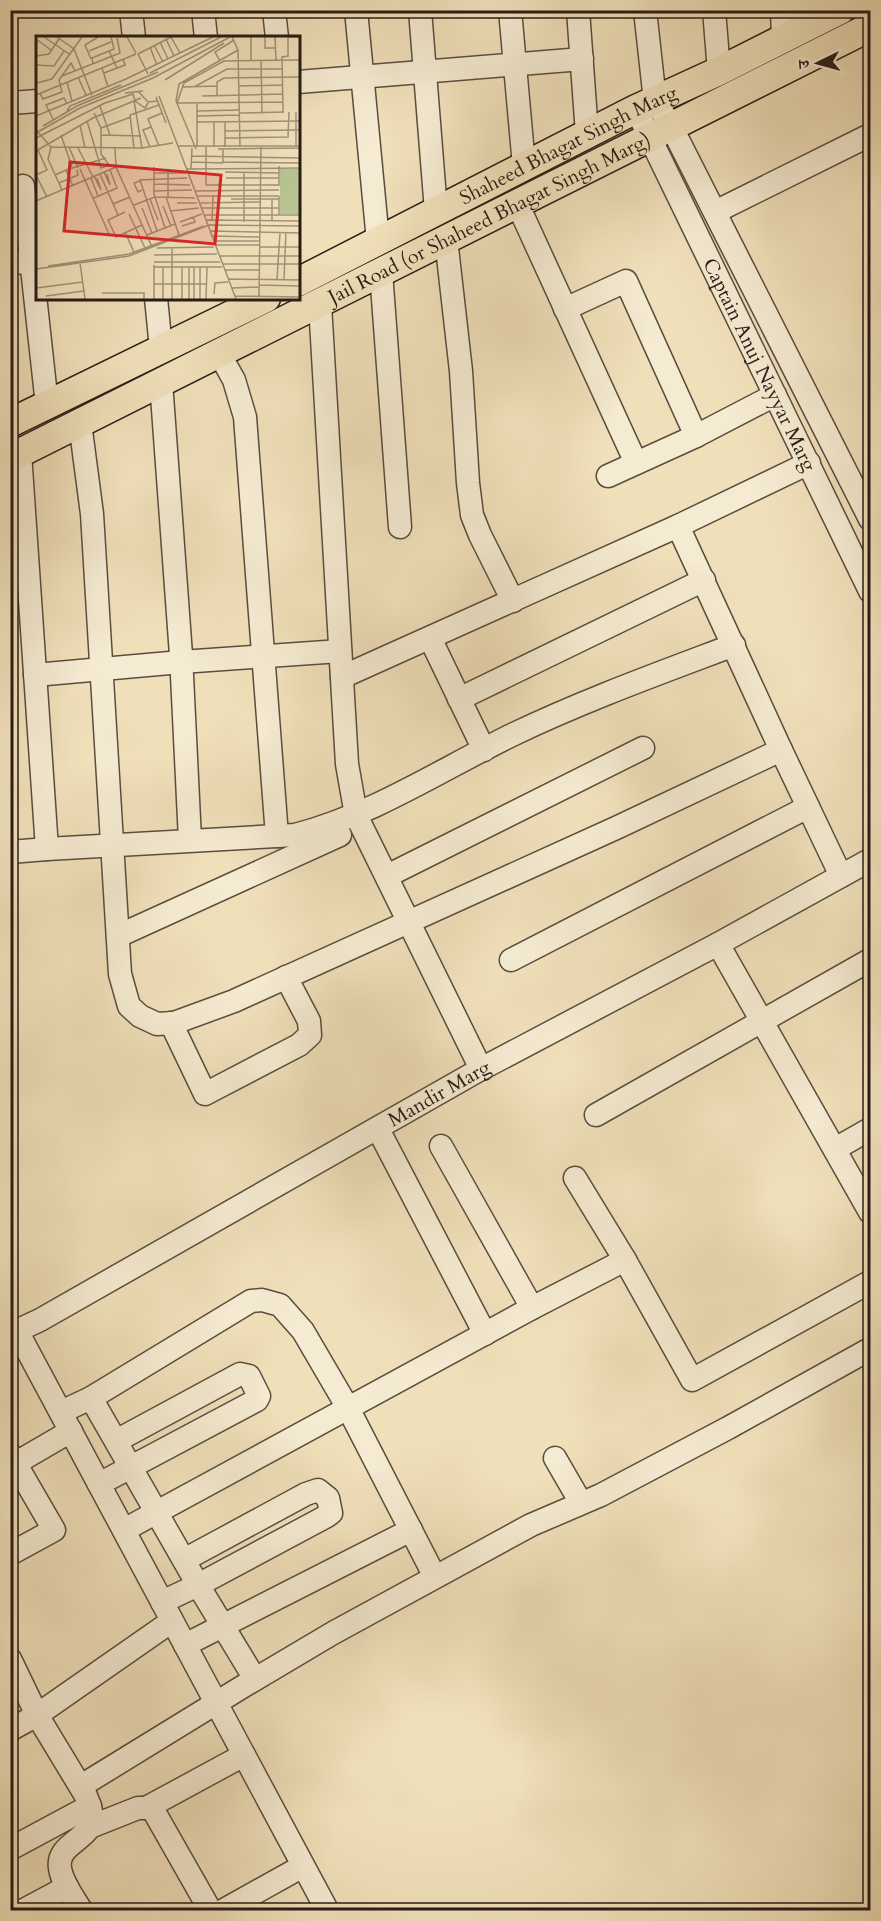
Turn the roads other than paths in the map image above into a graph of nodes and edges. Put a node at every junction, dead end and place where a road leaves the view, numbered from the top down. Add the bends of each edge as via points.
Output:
1 (131, 10) edge
2 (203, 10) edge
3 (274, 10) edge
4 (356, 10) edge
5 (420, 10) edge
6 (510, 10) edge
7 (578, 10) edge
8 (645, 10) edge
9 (714, 10) edge
10 (840, 10) edge
11 (782, 24) edge
12 (870, 27) edge
13 (134, 36) edge
14 (206, 36) edge
15 (277, 36) edge
16 (582, 59) junction
17 (515, 64) junction
18 (425, 71) junction
19 (719, 71) junction
20 (362, 77) junction
21 (300, 82) edge
22 (36, 101) edge
23 (10, 103) edge
24 (645, 105) junction
25 (660, 132) junction
26 (587, 134) junction
27 (870, 135) edge
28 (524, 166) junction
29 (24, 186) edge
30 (517, 203) junction
31 (436, 211) junction
32 (715, 212) junction
33 (446, 239) junction
34 (378, 241) junction
35 (21, 263) edge
36 (381, 272) junction
37 (300, 281) edge
38 (156, 300) edge
39 (258, 300) edge
40 (320, 304) junction
41 (233, 306) edge
42 (566, 309) junction
43 (161, 350) junction
44 (219, 353) junction
45 (161, 382) junction
46 (775, 395) junction
47 (47, 405) junction
48 (10, 423) edge
49 (80, 423) junction
50 (696, 436) junction
51 (15, 456) edge
52 (636, 463) junction
53 (809, 463) junction
54 (608, 476) dead end
55 (870, 519) edge
56 (400, 526) dead end
57 (678, 526) junction
58 (704, 580) junction
59 (870, 591) edge
60 (513, 601) junction
61 (430, 638) junction
62 (734, 645) junction
63 (340, 651) junction
64 (264, 656) junction
65 (181, 662) junction
66 (103, 669) junction
67 (35, 675) junction
68 (342, 677) junction
69 (459, 699) junction
70 (643, 748) dead end
71 (484, 750) junction
72 (781, 750) junction
73 (808, 807) junction
74 (356, 815) junction
75 (277, 836) junction
76 (189, 840) junction
77 (112, 845) junction
78 (47, 849) junction
79 (10, 852) edge
80 (870, 860) edge
81 (387, 876) junction
82 (841, 876) junction
83 (409, 922) junction
84 (118, 936) junction
85 (718, 945) junction
86 (511, 960) dead end
87 (870, 960) edge
88 (286, 977) junction
89 (762, 1021) junction
90 (171, 1023) junction
91 (481, 1069) junction
92 (596, 1115) dead end
93 (378, 1128) junction
94 (870, 1129) edge
95 (441, 1146) dead end
96 (835, 1149) junction
97 (575, 1178) dead end
98 (870, 1212) edge
99 (625, 1260) junction
100 (870, 1282) edge
101 (532, 1308) junction
102 (14, 1333) edge
103 (485, 1334) junction
104 (870, 1349) edge
105 (91, 1398) junction
106 (348, 1408) junction
107 (66, 1422) junction
108 (116, 1441) junction
109 (555, 1458) dead end
110 (13, 1459) edge
111 (131, 1467) junction
112 (99, 1484) junction
113 (581, 1503) junction
114 (158, 1512) junction
115 (124, 1530) junction
116 (411, 1530) junction
117 (10, 1554) edge
118 (184, 1560) junction
119 (435, 1577) junction
120 (198, 1585) junction
121 (167, 1611) junction
122 (222, 1626) junction
123 (185, 1645) junction
124 (10, 1659) edge
125 (255, 1679) junction
126 (217, 1703) junction
127 (37, 1714) junction
128 (10, 1730) edge
129 (244, 1755) junction
130 (87, 1806) junction
131 (148, 1807) junction
132 (10, 1849) edge
133 (303, 1866) junction
134 (68, 1887) junction
135 (24, 1911) edge
136 (81, 1911) edge
137 (210, 1911) edge
138 (224, 1911) edge
139 (327, 1911) edge

1 - 13 street
2 - 14 street
3 - 15 street
4 - 20 street
5 - 18 street
6 - 17 street
7 - 16 street
8 - 24 street
9 - 19 street
10 - 11 main road, Shaheed Bhagat Singh Marg
11 - 19 main road, Shaheed Bhagat Singh Marg
12 - 25 main road, Jail Road (or Shaheed Bhagat Singh Marg)
16 - 17 street
16 - 26 street
17 - 18 street
17 - 28 street
18 - 20 street
18 - 31 street
19 - 24 main road, Shaheed Bhagat Singh Marg
20 - 21 street
20 - 34 street
22 - 23 street
24 - 25 street, Captain Anuj Nayyar Marg
24 - 26 main road, Shaheed Bhagat Singh Marg
25 - 30 main road, Jail Road (or Shaheed Bhagat Singh Marg)
25 - 32 street, Captain Anuj Nayyar Marg
25 - 46 street, Captain Anuj Nayyar Marg
26 - 28 main road, Shaheed Bhagat Singh Marg
27 - 32 street
28 - 31 main road, Shaheed Bhagat Singh Marg
29 - 35 street
30 - 33 main road, Jail Road (or Shaheed Bhagat Singh Marg)
30 - 42 street
31 - 34 main road, Shaheed Bhagat Singh Marg
32 - 55 street, Captain Anuj Nayyar Marg
33 - 36 main road, Jail Road (or Shaheed Bhagat Singh Marg)
33 - 60 street via 472,515
34 - 37 main road, Shaheed Bhagat Singh Marg
35 - 47 street
36 - 40 main road, Jail Road (or Shaheed Bhagat Singh Marg)
36 - 56 street
38 - 43 street
39 - 41 main road
40 - 44 main road, Jail Road (or Shaheed Bhagat Singh Marg)
40 - 63 street
41 - 43 main road
42 - 50 street via 626,281
42 - 52 street
43 - 47 main road
44 - 45 main road, Jail Road (or Shaheed Bhagat Singh Marg)
44 - 64 street via 234,380 244,417
45 - 49 main road, Jail Road (or Shaheed Bhagat Singh Marg)
45 - 65 street
46 - 50 street
46 - 53 street, Captain Anuj Nayyar Marg
47 - 48 main road
49 - 51 main road, Jail Road (or Shaheed Bhagat Singh Marg)
49 - 66 street via 92,514
50 - 52 street
51 - 67 street
52 - 54 street
53 - 57 street
53 - 59 street, Captain Anuj Nayyar Marg
57 - 58 street
57 - 60 street
58 - 62 street
58 - 69 street
60 - 61 street
61 - 68 street
61 - 69 street
62 - 71 street via 616,691
62 - 72 street
63 - 64 street
63 - 68 street
64 - 65 street
64 - 75 street
65 - 66 street
65 - 76 street
66 - 67 street
66 - 77 street
67 - 78 street
68 - 74 street via 347,764
69 - 71 street
70 - 81 street
71 - 74 street
72 - 73 street
72 - 83 street
73 - 82 street
73 - 86 street
74 - 75 street via 295,836
74 - 81 street
74 - 84 street via 344,833
75 - 76 street
76 - 77 street
77 - 78 street
77 - 84 street
78 - 79 street
80 - 82 street, Mandir Marg
81 - 83 street
82 - 85 street, Mandir Marg
83 - 88 street
83 - 91 street
84 - 90 street via 120,974 129,1006 157,1024
85 - 89 street
85 - 91 street, Mandir Marg
87 - 89 street
88 - 90 street
88 - 90 street via 309,1021 310,1035 299,1045 205,1094
89 - 92 street
89 - 96 street
91 - 93 street, Mandir Marg
93 - 102 street, Mandir Marg
93 - 103 street
94 - 96 street
95 - 101 street
96 - 98 street
97 - 99 street
99 - 100 street via 692,1380
99 - 101 street
101 - 103 street
102 - 107 street
103 - 106 street
104 - 113 street
105 - 106 street via 251,1301 262,1300 280,1305 303,1331
105 - 107 street
105 - 108 street
106 - 114 street
106 - 116 street
107 - 110 street
107 - 112 street
108 - 111 street
108 - 111 street via 240,1374 249,1376 259,1396 257,1400
109 - 113 street
110 - 117 street via 54,1530
111 - 112 street
111 - 114 street
112 - 115 street
113 - 119 street
114 - 115 street
114 - 118 street
115 - 121 street
116 - 119 street
116 - 122 street
118 - 120 street
118 - 120 street via 306,1494 318,1490 328,1498 332,1513
119 - 125 street
120 - 121 street
120 - 122 street
121 - 123 street
121 - 127 street
122 - 123 street
122 - 125 street
123 - 126 street
124 - 127 street
125 - 126 street
126 - 129 street
126 - 130 street
127 - 128 street
127 - 130 street
129 - 131 street
129 - 133 street
130 - 131 street
130 - 132 street
130 - 134 street via 62,1854 59,1867
131 - 137 street via 156,1813
133 - 138 street
133 - 139 street
134 - 135 street
134 - 136 street

